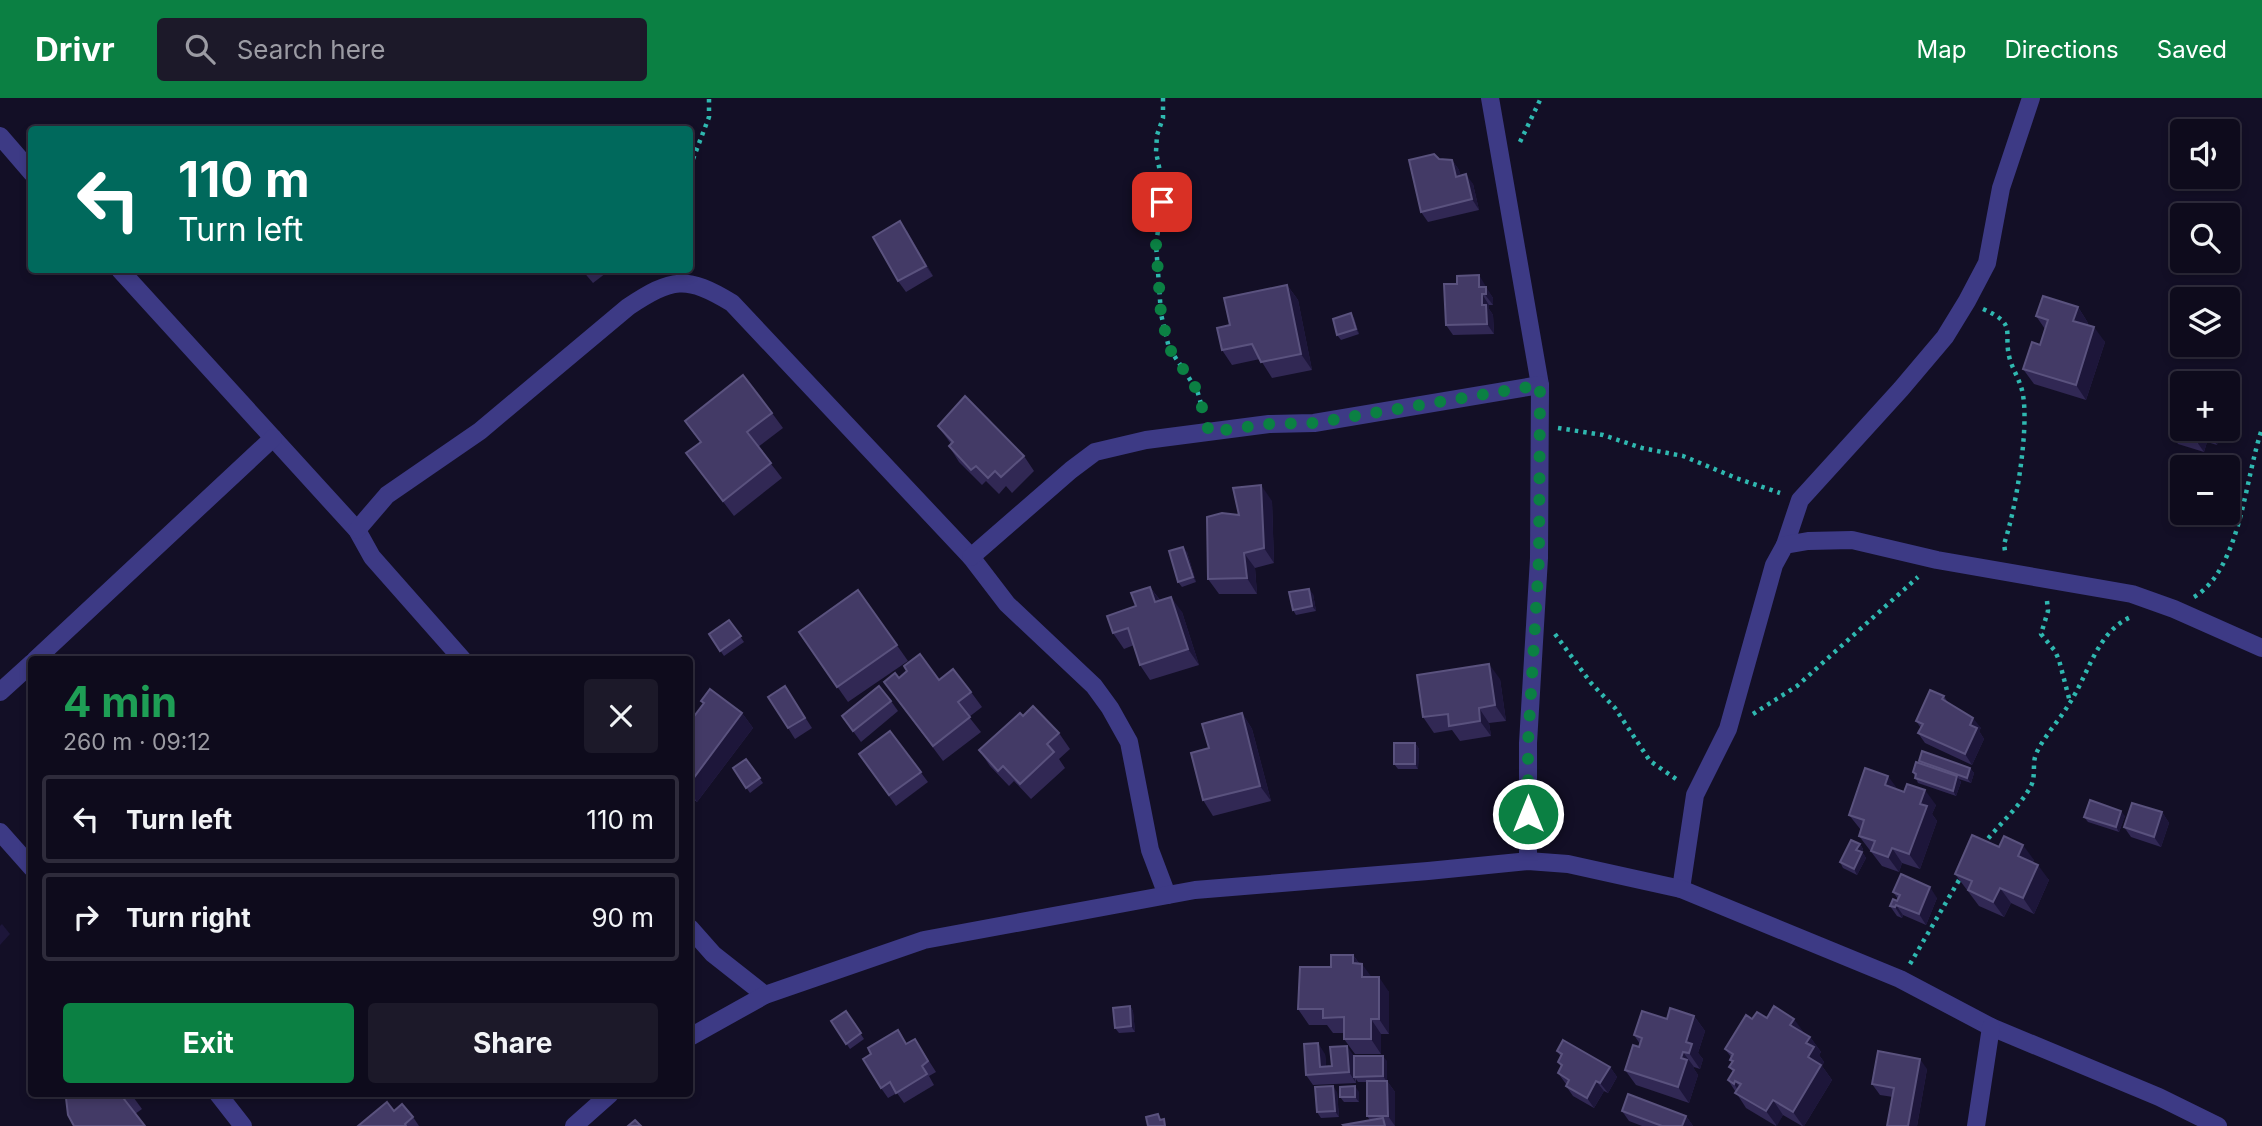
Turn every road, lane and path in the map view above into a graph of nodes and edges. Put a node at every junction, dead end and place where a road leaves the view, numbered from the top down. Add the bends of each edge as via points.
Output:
1 (709, 98) edge
2 (1163, 98) edge
3 (1490, 98) edge
4 (1541, 98) edge
5 (2031, 98) edge
6 (0, 136) edge
7 (1520, 144) dead end
8 (693, 159) edge
9 (28, 168) edge
10 (123, 273) edge
11 (1967, 302) junction
12 (1540, 385) junction
13 (1540, 425) junction
14 (2262, 429) edge
15 (1209, 432) junction
16 (273, 438) junction
17 (1800, 500) junction
18 (357, 530) junction
19 (1785, 545) junction
20 (971, 557) junction
21 (1937, 560) junction
22 (2015, 574) junction
23 (2045, 598) dead end
24 (1537, 609) junction
25 (2174, 609) junction
26 (2262, 648) edge
27 (38, 656) edge
28 (459, 656) edge
29 (28, 666) edge
30 (0, 692) edge
31 (2070, 703) junction
32 (1728, 729) junction
33 (1696, 795) junction
34 (0, 832) edge
35 (1976, 854) edge
36 (1528, 861) junction
37 (28, 864) edge
38 (1963, 873) edge
39 (1681, 889) junction
40 (1167, 895) junction
41 (693, 931) edge
42 (1900, 979) junction
43 (765, 995) junction
44 (1991, 1027) junction
45 (693, 1035) edge
46 (220, 1097) edge
47 (607, 1097) edge
48 (243, 1126) edge
49 (574, 1126) edge
50 (1976, 1126) edge
51 (2218, 1126) edge

1 - 8 path via 709,117
2 - 15 path via 1156,152 1164,191 1156,244 1161,314 1169,348 1197,390
3 - 12 street
4 - 7 path
5 - 11 street via 2001,188 1987,263
6 - 9 street
10 - 16 street
11 - 17 street via 1910,379
11 - 22 path via 2004,321 2011,363 2024,396 2026,421 2004,544
12 - 13 street
12 - 15 street via 1314,423
13 - 17 path via 1603,435 1683,456
13 - 24 street
14 - 25 path via 2224,560 2203,592
15 - 20 street via 1095,452
16 - 18 street
16 - 27 street
17 - 19 street
18 - 20 street via 387,495 480,432 609,321 673,282 705,287 732,303
18 - 28 street via 372,557
19 - 21 street via 1852,540
19 - 32 street via 1774,565
20 - 40 street via 1007,604 1094,686 1110,708 1129,742 1150,850
21 - 22 street
21 - 32 path via 1797,686
22 - 25 street via 2132,594
23 - 31 path via 2048,611 2041,634 2059,660
24 - 33 path via 1615,708 1650,761
24 - 36 street via 1528,743
25 - 26 street
25 - 31 path via 2141,612 2121,621 2097,652
29 - 30 street
31 - 35 path via 2034,758 2031,786
32 - 33 street
33 - 39 street
34 - 37 street
36 - 39 street via 1568,864
36 - 40 street
38 - 42 path
39 - 42 street
40 - 43 street via 924,940
41 - 43 street via 713,954
42 - 44 street
43 - 45 street
44 - 50 street
44 - 51 street
46 - 48 street
47 - 49 street

